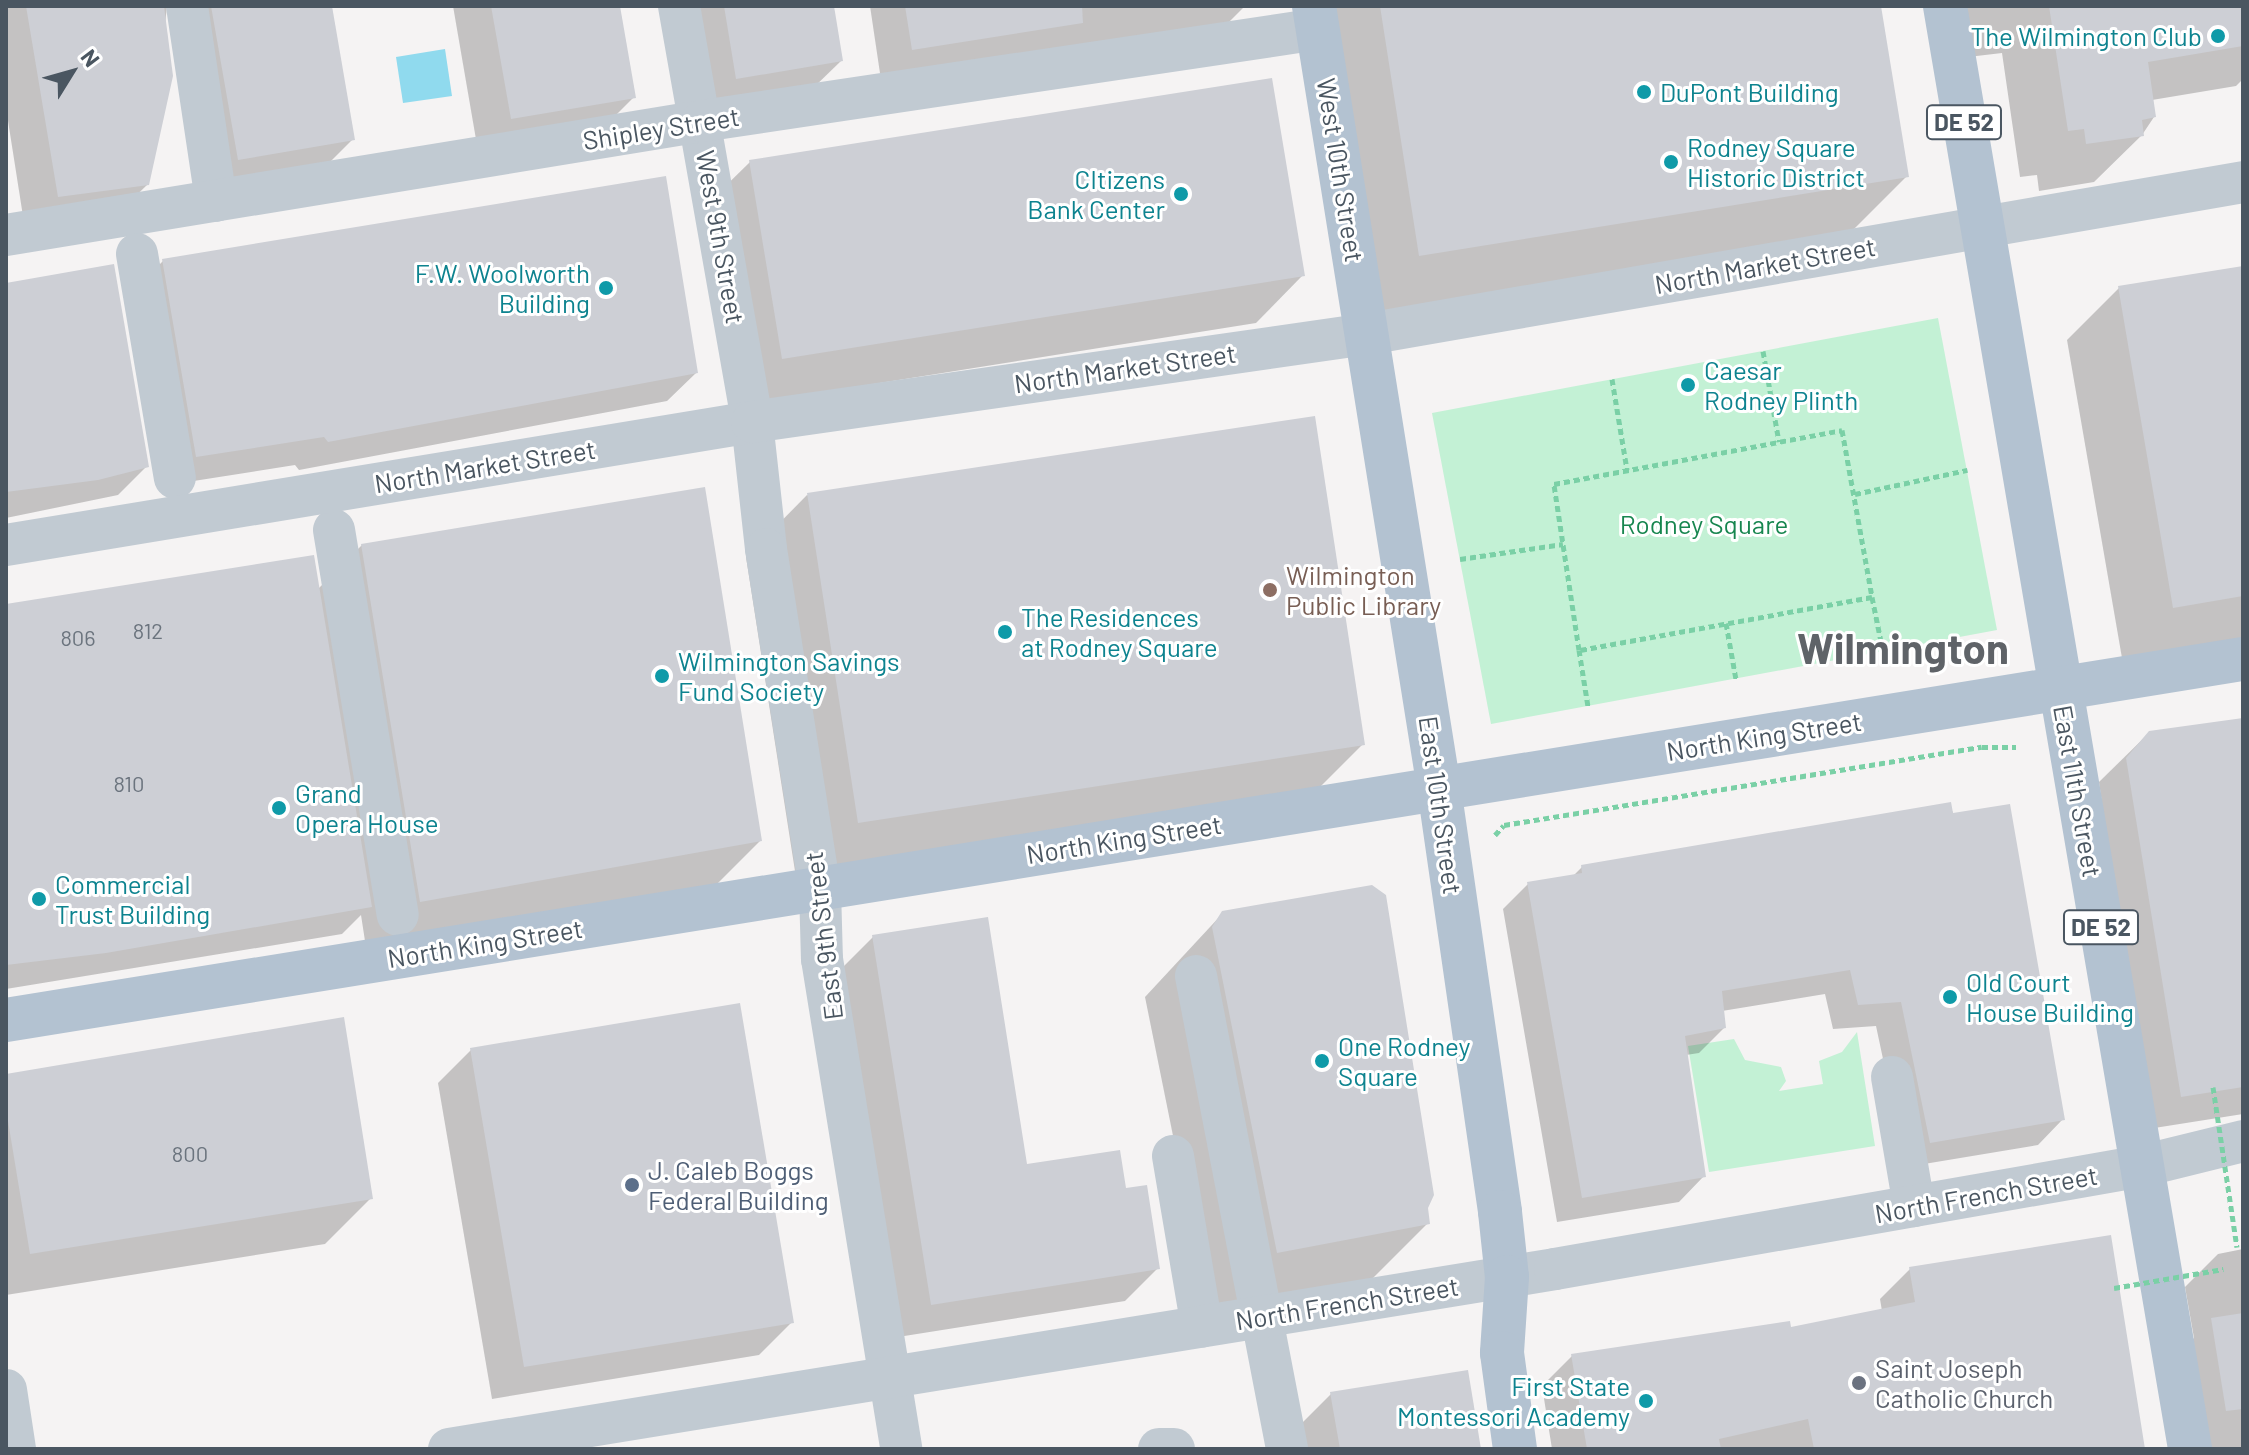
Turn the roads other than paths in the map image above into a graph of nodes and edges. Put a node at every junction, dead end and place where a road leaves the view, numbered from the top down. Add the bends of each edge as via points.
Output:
1 (187, 6) edge
2 (679, 6) edge
3 (1945, 6) edge
4 (1316, 18) edge
5 (702, 121) junction
6 (2243, 182) edge
7 (216, 201) junction
8 (1981, 227) junction
9 (6, 235) edge
10 (137, 254) dead end
11 (1367, 334) junction
12 (752, 422) junction
13 (175, 478) dead end
14 (334, 530) dead end
15 (6, 545) edge
16 (2243, 659) edge
17 (2060, 688) junction
18 (1439, 788) junction
19 (820, 889) junction
20 (398, 915) dead end
21 (1196, 976) dead end
22 (6, 1020) edge
23 (1892, 1077) dead end
24 (2243, 1141) edge
25 (1173, 1156) dead end
26 (2142, 1166) junction
27 (1914, 1206) junction
28 (1507, 1277) junction
29 (1262, 1317) junction
30 (1202, 1327) junction
31 (888, 1378) junction
32 (6, 1390) edge
33 (15, 1449) edge
34 (449, 1449) edge
35 (901, 1449) edge
36 (1159, 1449) edge
37 (1174, 1449) edge
38 (1287, 1449) edge
39 (1515, 1449) edge
40 (1542, 1449) edge
41 (2190, 1449) edge

1 - 7 street
2 - 5 street, West 9th Street
3 - 8 main road, DE 52
4 - 5 street, Shipley Street
4 - 11 main road, West 10th Street
5 - 7 street, Shipley Street
5 - 12 street, West 9th Street
6 - 8 street, North Market Street
7 - 9 street, Shipley Street
8 - 11 street, North Market Street
8 - 17 main road, East 11th Street / DE 52
10 - 13 street
11 - 12 street, North Market Street
11 - 18 main road, East 10th Street
12 - 15 street, North Market Street
12 - 19 street, East 9th Street via 766,549
14 - 20 street
16 - 17 main road, North King Street
17 - 18 main road, North King Street
17 - 26 main road, East 11th Street / DE 52
18 - 19 main road, North King Street
18 - 28 main road, East 10th Street
19 - 22 main road, North King Street
19 - 31 street, East 9th Street via 822,959
21 - 29 street
23 - 27 street
24 - 26 street, North French Street
25 - 30 street
26 - 27 street, North French Street
26 - 41 main road, East 11th Street / DE 52
27 - 28 street, North French Street
28 - 29 street, North French Street
28 - 39 main road, East 10th Street via 1502,1353
28 - 40 main road, East 10th Street via 1532,1344
29 - 30 street, North French Street
29 - 38 street
30 - 31 street, North French Street
31 - 34 street, North French Street
31 - 35 street, East 9th Street
32 - 33 street
36 - 37 street

